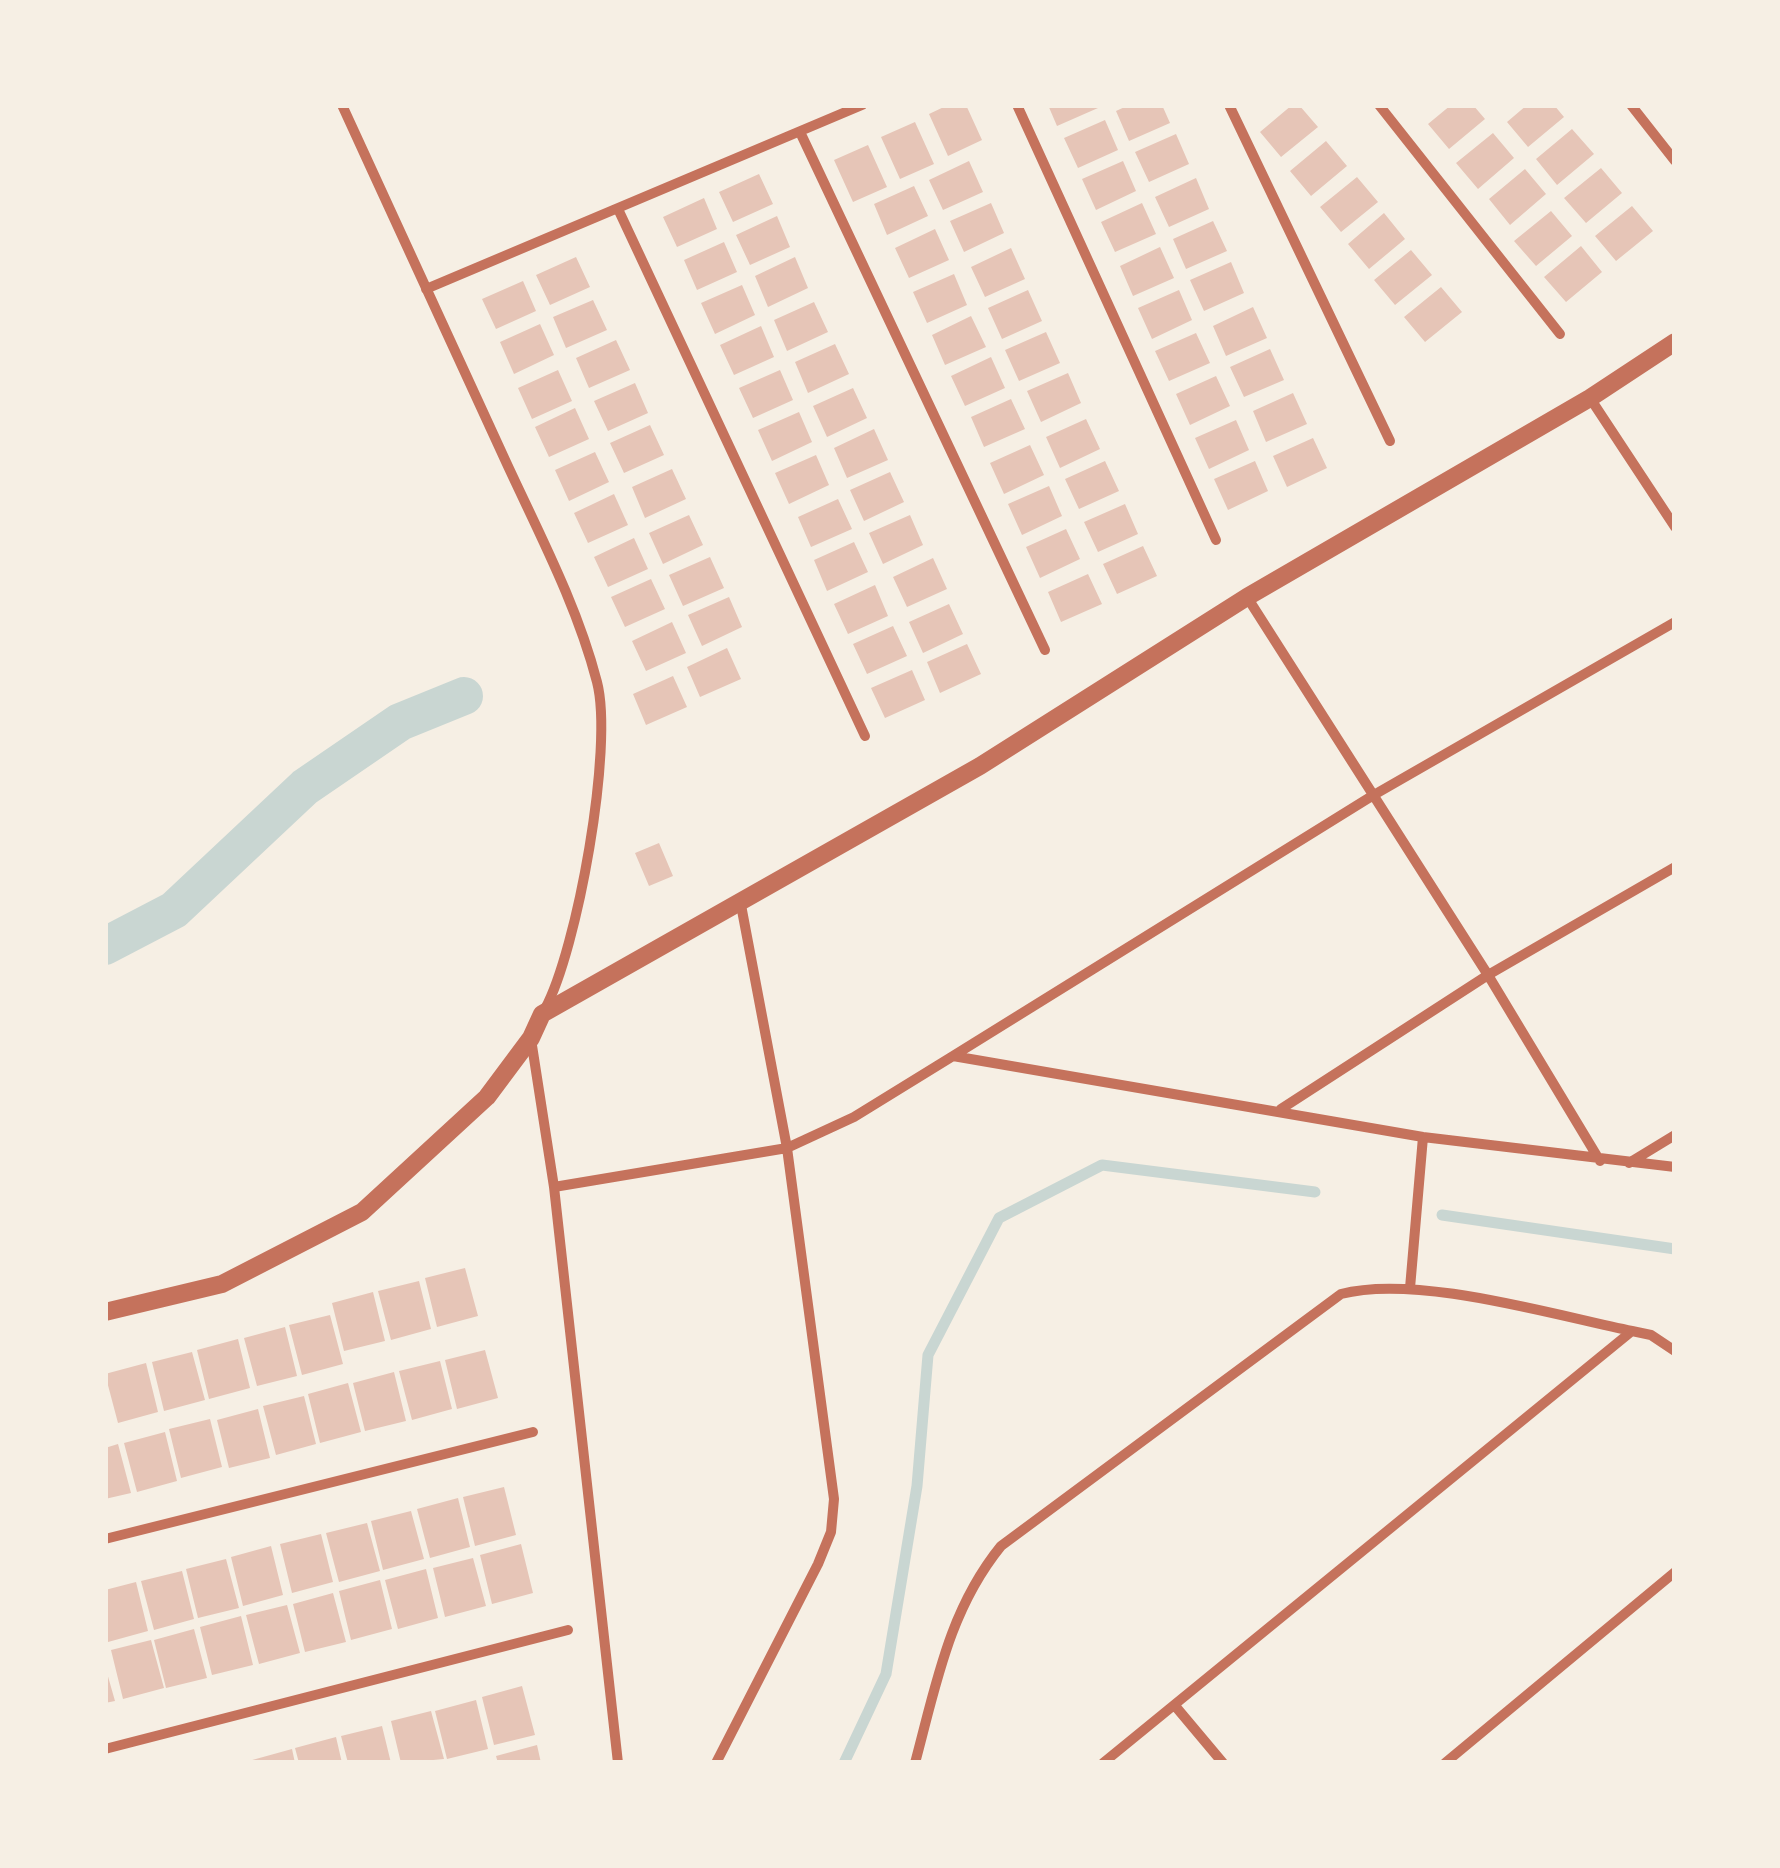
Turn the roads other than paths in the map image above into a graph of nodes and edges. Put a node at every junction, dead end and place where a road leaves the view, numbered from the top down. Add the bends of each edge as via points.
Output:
1 (342, 105) edge
2 (862, 105) edge
3 (1018, 105) edge
4 (1229, 105) edge
5 (1378, 105) edge
6 (1631, 105) edge
7 (800, 132) junction
8 (1675, 161) edge
9 (618, 209) junction
10 (426, 289) junction
11 (1560, 334) dead end
12 (1675, 342) edge
13 (1590, 398) junction
14 (1390, 441) dead end
15 (1675, 527) edge
16 (1216, 540) dead end
17 (1246, 596) junction
18 (1675, 622) edge
19 (1045, 650) dead end
20 (865, 736) dead end
21 (1372, 796) junction
22 (1675, 867) edge
23 (741, 905) junction
24 (1488, 974) junction
25 (542, 1014) junction
26 (531, 1038) junction
27 (953, 1056) junction
28 (1280, 1110) junction
29 (1675, 1135) edge
30 (1423, 1137) junction
31 (787, 1148) junction
32 (1600, 1161) junction
33 (1629, 1164) junction
34 (1675, 1167) edge
35 (554, 1187) junction
36 (1410, 1288) junction
37 (105, 1312) edge
38 (1632, 1330) junction
39 (1675, 1350) edge
40 (534, 1432) dead end
41 (105, 1540) edge
42 (1675, 1572) edge
43 (568, 1630) dead end
44 (1176, 1707) junction
45 (105, 1748) edge
46 (618, 1763) edge
47 (716, 1763) edge
48 (915, 1763) edge
49 (1103, 1763) edge
50 (1222, 1763) edge
51 (1445, 1763) edge

1 - 10 street
2 - 7 street
3 - 16 street
4 - 14 street
5 - 11 street
6 - 8 street
7 - 9 street
7 - 19 street
9 - 10 street
9 - 20 street
10 - 25 street via 566,593 598,686 590,836 568,958
12 - 13 street
13 - 15 street
13 - 17 street
17 - 21 street
17 - 23 street via 980,766
18 - 21 street
21 - 24 street
21 - 27 street
22 - 24 street
23 - 25 street
23 - 31 street
24 - 28 street
24 - 32 street
25 - 26 street
26 - 35 street
26 - 37 street via 488,1097 362,1212 222,1284
27 - 28 street
27 - 31 street via 854,1117
28 - 30 street
29 - 33 street
30 - 32 street
30 - 36 street
31 - 35 street
31 - 47 street via 834,1499 831,1532
32 - 33 street
33 - 34 street
35 - 46 street
36 - 38 street
36 - 48 street via 1370,1286 1341,1294 1001,1546 953,1621
38 - 39 street
38 - 44 street
40 - 41 street
42 - 51 street
43 - 45 street
44 - 49 street
44 - 50 street

